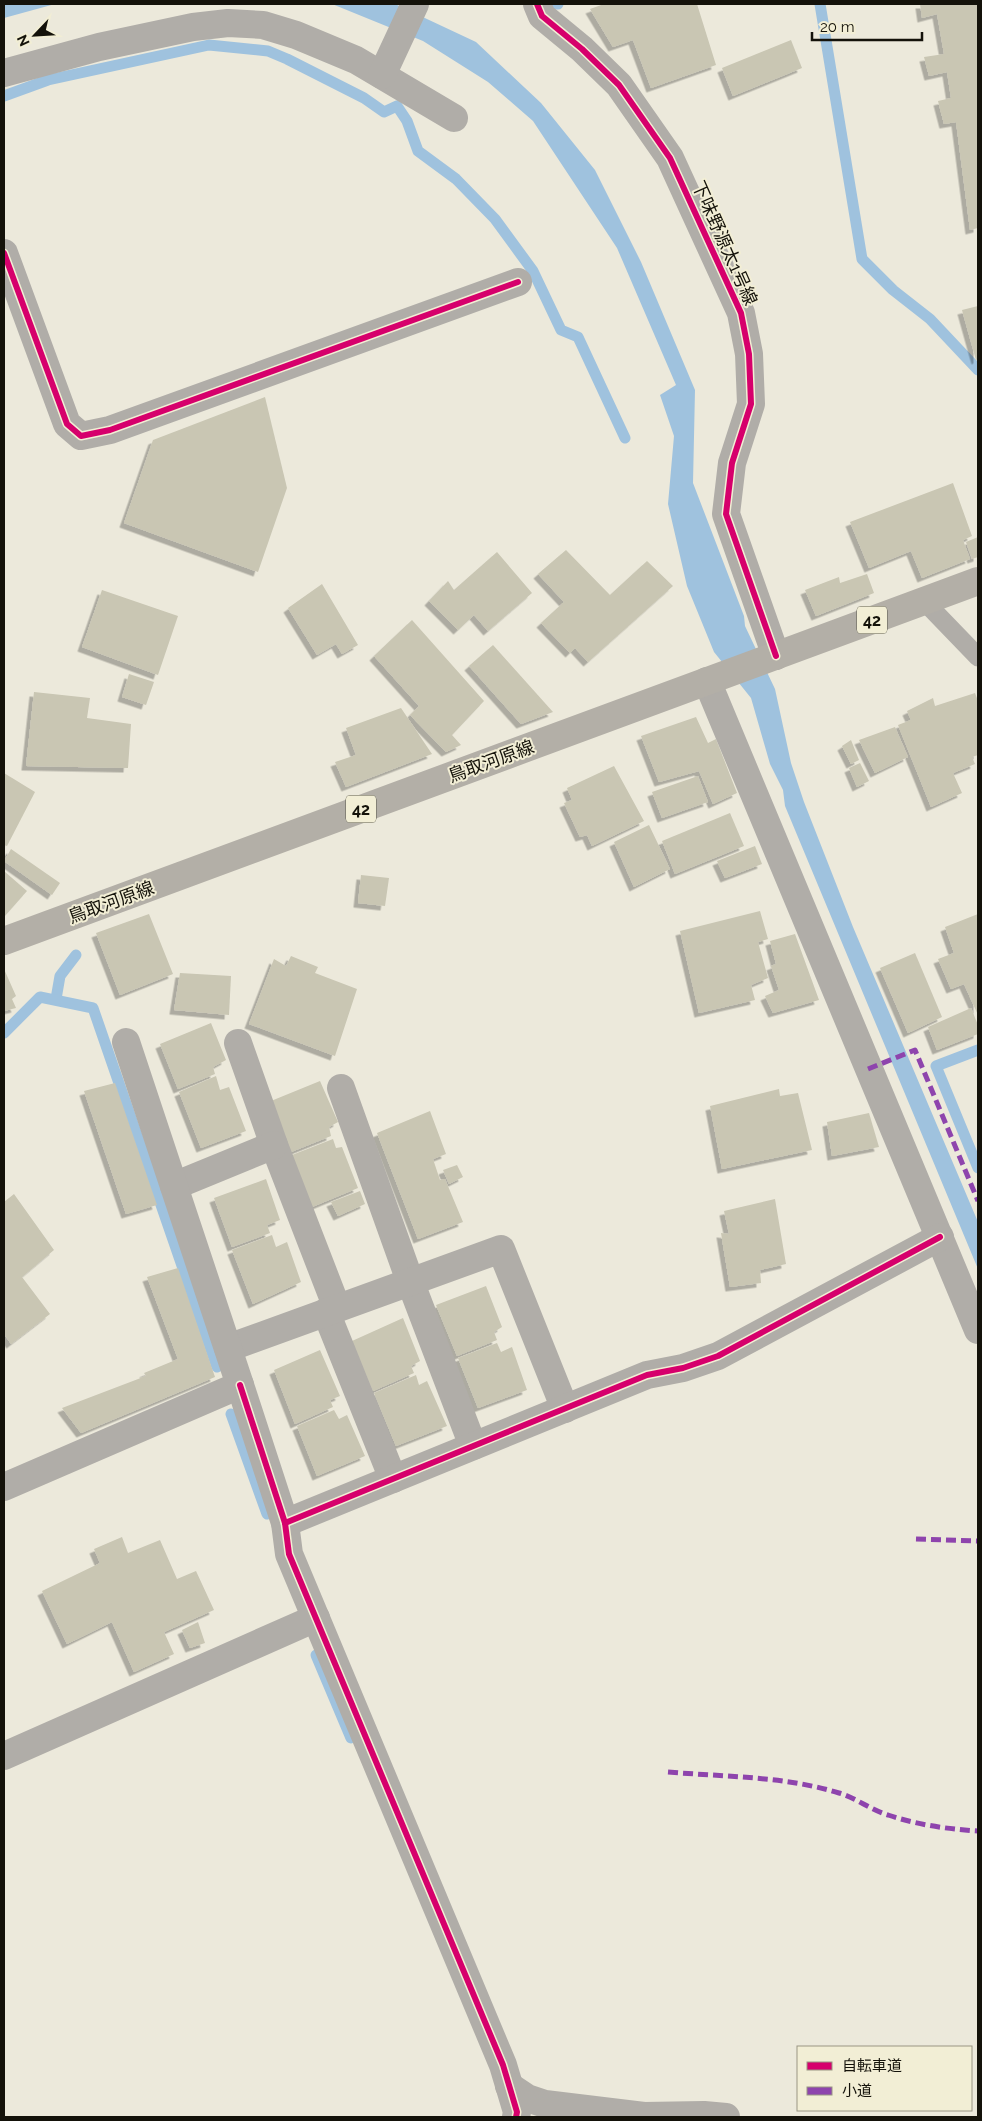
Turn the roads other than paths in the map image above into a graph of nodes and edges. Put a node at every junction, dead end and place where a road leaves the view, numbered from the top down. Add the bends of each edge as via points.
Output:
1 (415, 4) edge
2 (537, 4) edge
3 (4, 73) edge
4 (382, 75) junction
5 (454, 118) dead end
6 (4, 253) edge
7 (518, 282) dead end
8 (978, 581) edge
9 (924, 601) junction
10 (978, 657) edge
11 (772, 658) junction
12 (713, 678) junction
13 (4, 941) edge
14 (126, 1042) dead end
15 (238, 1043) dead end
16 (341, 1088) dead end
17 (274, 1146) junction
18 (174, 1186) junction
19 (940, 1237) junction
20 (410, 1281) junction
21 (332, 1310) junction
22 (978, 1330) edge
23 (228, 1348) junction
24 (240, 1385) junction
25 (565, 1409) junction
26 (473, 1446) junction
27 (392, 1479) junction
28 (4, 1487) edge
29 (285, 1523) junction
30 (316, 1618) junction
31 (4, 1756) edge
32 (509, 2086) junction
33 (516, 2117) edge
34 (726, 2117) edge

1 - 4 street
2 - 11 street, 下味野源太1号線 via 542,16 619,84 670,158 741,313 749,354 751,404 732,463 726,514
3 - 4 street via 99,47 228,23 263,25 296,35 356,60
4 - 5 street
6 - 7 street via 67,424 81,436 110,430
8 - 9 main road, 鳥取河原線 / 42
9 - 10 lane
9 - 11 main road, 鳥取河原線 / 42
11 - 12 main road, 鳥取河原線 / 42
12 - 13 main road, 鳥取河原線 / 42
12 - 19 street
14 - 18 street
15 - 17 street
16 - 20 street
17 - 18 street
17 - 21 street
18 - 23 street
19 - 22 street
19 - 25 street via 718,1356 683,1368 647,1375
20 - 21 street
20 - 25 street via 501,1249
20 - 26 street
21 - 23 street
21 - 27 street
23 - 24 street
24 - 28 street
24 - 29 street
25 - 26 street
26 - 27 street
27 - 29 street
29 - 30 street via 289,1554
30 - 31 street
30 - 32 street
32 - 33 street
32 - 34 street via 527,2098 545,2104 644,2116 704,2114

